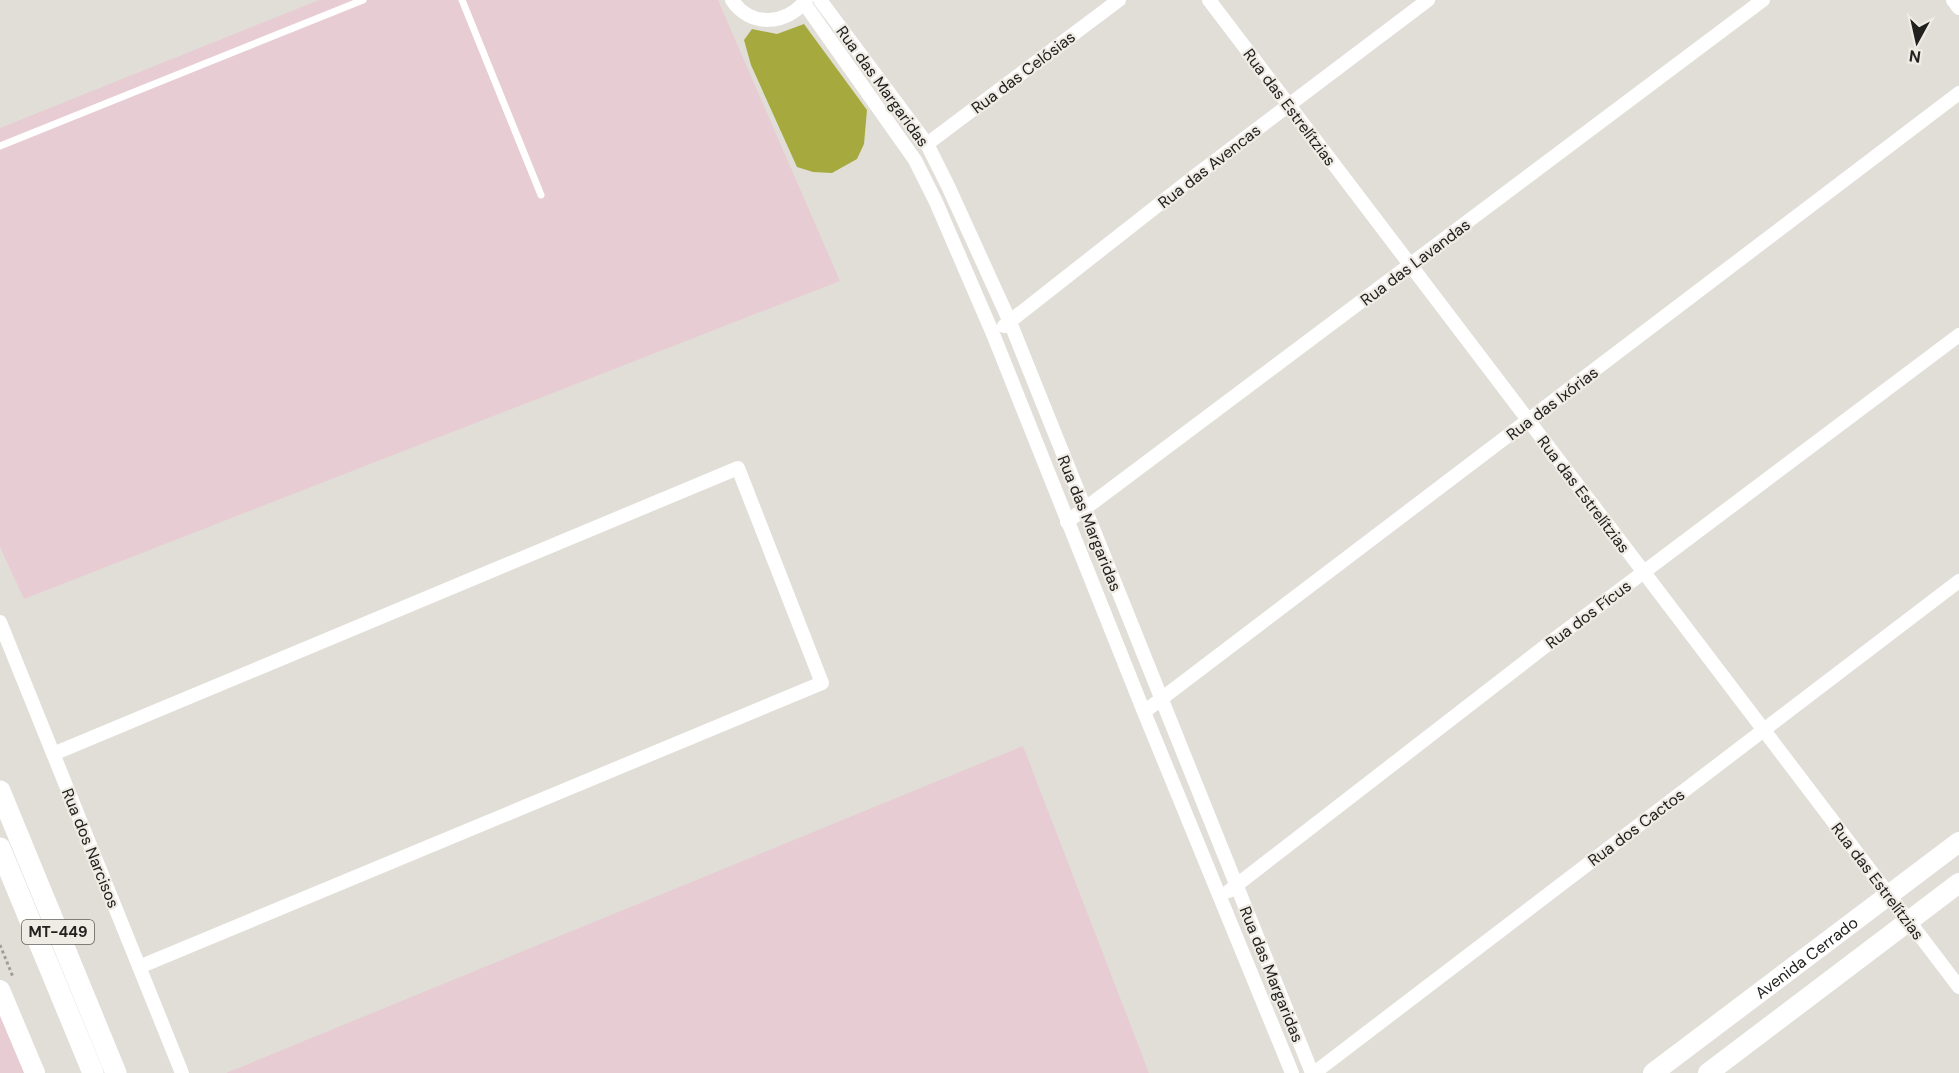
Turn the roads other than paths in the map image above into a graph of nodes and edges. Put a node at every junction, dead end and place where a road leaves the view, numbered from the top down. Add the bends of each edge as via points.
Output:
1 (363, 0) edge
2 (462, 0) edge
3 (732, 0) edge
4 (820, 0) edge
5 (1119, 0) edge
6 (1209, 0) edge
7 (1428, 0) edge
8 (1762, 0) edge
9 (1953, 0) edge
10 (805, 1) edge
11 (1959, 8) edge
12 (1959, 93) edge
13 (1289, 105) junction
14 (927, 144) junction
15 (0, 146) edge
16 (540, 195) dead end
17 (1410, 266) junction
18 (1010, 322) junction
19 (993, 334) junction
20 (1959, 334) edge
21 (1528, 421) junction
22 (1084, 509) junction
23 (1067, 522) junction
24 (1644, 572) junction
25 (1959, 581) edge
26 (0, 622) edge
27 (1161, 699) junction
28 (1144, 712) junction
29 (1763, 730) junction
30 (53, 754) junction
31 (0, 791) edge
32 (1959, 842) edge
33 (0, 848) edge
34 (1959, 883) edge
35 (1236, 885) junction
36 (1889, 895) junction
37 (1220, 897) junction
38 (1909, 921) junction
39 (139, 967) junction
40 (1959, 987) edge
41 (0, 990) edge
42 (35, 1073) edge
43 (93, 1073) edge
44 (116, 1073) edge
45 (182, 1073) edge
46 (1292, 1073) edge
47 (1313, 1073) edge
48 (1653, 1073) edge
49 (1708, 1073) edge

1 - 15 lane
2 - 16 lane
3 - 10 street via 746,14 771,21 795,12
4 - 14 street, Rua das Margaridas
5 - 14 street, Rua das Celósias
6 - 13 street, Rua das Estrelítzias
7 - 13 street, Rua das Avencas
8 - 17 street, Rua das Lavandas
9 - 11 street
10 - 19 street, Rua das Margaridas via 915,160
12 - 21 street, Rua das Ixórias
13 - 17 street, Rua das Estrelítzias
13 - 18 street, Rua das Avencas
14 - 18 street, Rua das Margaridas
17 - 21 street, Rua das Estrelítzias
17 - 22 street, Rua das Lavandas
18 - 19 street, Rua das Avencas
18 - 22 street, Rua das Margaridas
19 - 23 street, Rua das Margaridas
20 - 24 street, Rua dos Fícus
21 - 24 street, Rua das Estrelítzias
21 - 27 street, Rua das Ixórias
22 - 23 street, Rua das Lavandas
22 - 27 street, Rua das Margaridas
23 - 28 street, Rua das Margaridas
24 - 29 street, Rua das Estrelítzias
24 - 35 street, Rua dos Fícus
25 - 29 street, Rua dos Cactos
26 - 30 street, Rua dos Narcisos
27 - 28 street, Rua das Ixórias
27 - 35 street, Rua das Margaridas
28 - 37 street, Rua das Margaridas
29 - 36 street, Rua das Estrelítzias
29 - 47 street, Rua dos Cactos
30 - 39 street, Rua dos Narcisos
30 - 39 street via 738,468 822,683
31 - 44 main road, MT-449
32 - 36 street, Avenida Cerrado
33 - 43 main road, MT-449
34 - 38 street, Avenida Cerrado
35 - 37 street, Rua dos Fícus
35 - 47 street, Rua das Margaridas
36 - 38 street, Rua das Estrelítzias
36 - 48 street, Avenida Cerrado
37 - 46 street, Rua das Margaridas
38 - 40 street, Rua das Estrelítzias
38 - 49 street, Avenida Cerrado
39 - 45 street, Rua dos Narcisos
41 - 42 street

